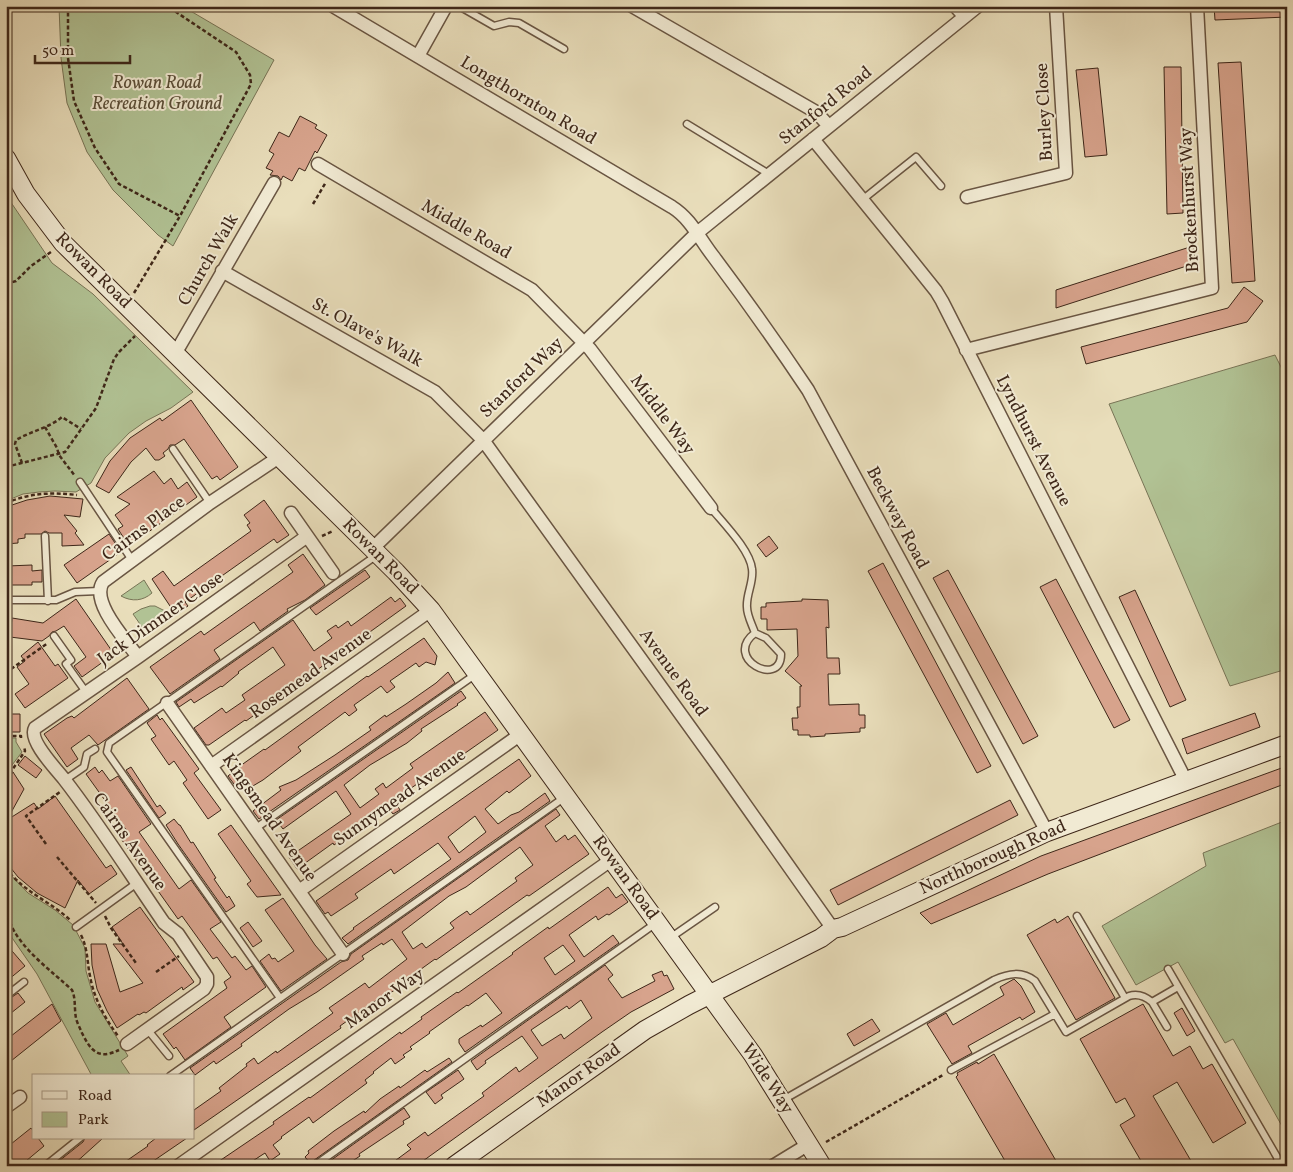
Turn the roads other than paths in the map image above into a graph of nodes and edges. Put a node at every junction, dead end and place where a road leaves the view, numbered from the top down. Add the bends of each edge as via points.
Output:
1 (334, 6) edge
2 (446, 6) edge
3 (459, 6) edge
4 (632, 6) edge
5 (955, 6) edge
6 (978, 6) edge
7 (1056, 6) edge
8 (1198, 6) edge
9 (964, 16) junction
10 (564, 49) dead end
11 (418, 56) junction
12 (687, 124) dead end
13 (829, 126) junction
14 (813, 140) junction
15 (6, 158) edge
16 (318, 164) dead end
17 (769, 174) junction
18 (274, 184) dead end
19 (941, 186) dead end
20 (967, 197) dead end
21 (862, 201) junction
22 (697, 233) junction
23 (222, 271) junction
24 (583, 344) junction
25 (966, 350) junction
26 (175, 354) junction
27 (483, 440) junction
28 (173, 449) dead end
29 (279, 456) junction
30 (80, 482) road end
31 (210, 503) junction
32 (712, 508) joint
33 (291, 512) dead end
34 (46, 536) dead end
35 (306, 536) junction
36 (375, 552) junction
37 (132, 560) junction
38 (333, 573) dead end
39 (99, 591) junction
40 (6, 600) edge
41 (48, 601) junction
42 (431, 610) junction
43 (755, 633) junction
44 (54, 637) road end
45 (138, 657) junction
46 (477, 673) junction
47 (86, 692) junction
48 (167, 702) junction
49 (35, 728) joint
50 (521, 734) junction
51 (1287, 744) edge
52 (96, 749) dead end
53 (211, 766) junction
54 (1186, 781) junction
55 (67, 783) junction
56 (566, 797) junction
57 (256, 828) junction
58 (1047, 832) junction
59 (611, 860) junction
60 (137, 884) junction
61 (299, 891) junction
62 (715, 907) dead end
63 (1077, 916) dead end
64 (657, 922) junction
65 (76, 927) road end
66 (833, 929) junction
67 (668, 939) junction
68 (343, 954) junction
69 (1168, 969) dead end
70 (24, 982) dead end
71 (1178, 986) junction
72 (709, 994) junction
73 (6, 996) edge
74 (280, 998) junction
75 (1125, 998) junction
76 (1152, 1002) junction
77 (1055, 1014) junction
78 (1167, 1027) dead end
79 (147, 1029) junction
80 (127, 1044) road end
81 (168, 1056) dead end
82 (951, 1070) road end
83 (173, 1074) edge
84 (20, 1097) dead end
85 (782, 1100) junction
86 (6, 1107) edge
87 (78, 1140) edge
88 (818, 1143) junction
89 (45, 1166) edge
90 (178, 1166) edge
91 (314, 1166) edge
92 (454, 1166) edge
93 (773, 1166) edge
94 (822, 1166) edge
95 (1278, 1166) edge

1 - 11 street, Longthornton Road
2 - 11 street
3 - 10 lane via 494,26 519,23
4 - 13 street via 816,112
5 - 9 street
6 - 9 street, Stanford Road
7 - 20 street, Burley Close via 1066,173
8 - 25 street, Brockenhurst Way via 1212,288
9 - 13 street, Stanford Road
11 - 22 street, Longthornton Road via 680,212
12 - 17 lane
13 - 14 street, Stanford Road
14 - 17 street, Stanford Road
14 - 21 street, Lyndhurst Avenue
15 - 26 main road, Rowan Road via 26,194 63,243
16 - 24 street, Middle Road via 525,285
17 - 22 street, Stanford Road
18 - 23 street, Church Walk
19 - 21 lane via 916,157
21 - 25 street, Lyndhurst Avenue via 936,291
22 - 24 street, Stanford Way
22 - 58 street, Beckway Road via 808,390
23 - 26 street, Church Walk
23 - 27 street, St. Olave's Walk via 435,392
24 - 27 street, Stanford Way
24 - 32 street, Middle Way
25 - 54 street, Lyndhurst Avenue
26 - 29 main road, Rowan Road
27 - 36 street, Stanford Way
27 - 66 street, Avenue Road
28 - 31 lane
29 - 31 street, Cairns Place
29 - 36 main road, Rowan Road
30 - 37 lane
31 - 37 street, Cairns Place
32 - 43 lane via 750,560 753,571 747,614
33 - 35 street
34 - 41 lane
35 - 38 street
35 - 45 street, Jack Dimmer Close
36 - 42 main road, Rowan Road
36 - 48 lane
37 - 39 street, Cairns Place via 107,577
39 - 41 lane via 76,592
39 - 45 street via 104,609
40 - 41 lane
42 - 46 main road, Rowan Road
42 - 53 street, Rosemead Avenue
43 - 43 lane via 746,647 748,660 755,667 772,669 779,664 782,654 766,638
44 - 47 lane via 71,660 66,664
45 - 47 street, Jack Dimmer Close
46 - 50 main road, Rowan Road
46 - 57 lane
47 - 49 street, Jack Dimmer Close
48 - 53 street, Kingsmead Avenue
48 - 74 lane via 109,743 107,752
49 - 55 street, Cairns Avenue via 34,738
50 - 56 main road, Rowan Road
50 - 61 street, Sunnymead Avenue
51 - 54 main road, Northborough Road
52 - 55 lane via 87,754 84,767
53 - 57 street, Kingsmead Avenue
54 - 58 main road, Northborough Road
55 - 60 street, Cairns Avenue
56 - 59 main road, Rowan Road
56 - 68 lane
57 - 61 street, Kingsmead Avenue
58 - 66 main road, Northborough Road
59 - 64 main road, Rowan Road
59 - 90 street, Manor Way
60 - 65 lane
60 - 79 street, Cairns Avenue via 164,923 178,934 207,978 204,989
61 - 68 street, Kingsmead Avenue
62 - 67 lane
63 - 75 lane
64 - 67 main road, Rowan Road
64 - 91 lane
66 - 72 main road, Northborough Road
67 - 72 main road, Rowan Road
68 - 74 lane
69 - 71 lane
70 - 73 lane
71 - 76 lane
71 - 95 lane via 1277,1157
72 - 85 main road, Wide Way
72 - 92 main road, Manor Road via 645,1030
74 - 83 lane
75 - 76 lane via 1134,994
75 - 77 lane via 1066,1032
76 - 78 lane
77 - 82 lane
77 - 85 lane via 1030,977 1006,975
79 - 80 street
79 - 81 lane
84 - 86 street
85 - 88 main road, Wide Way
87 - 89 lane
88 - 93 street
88 - 94 main road, Wide Way

